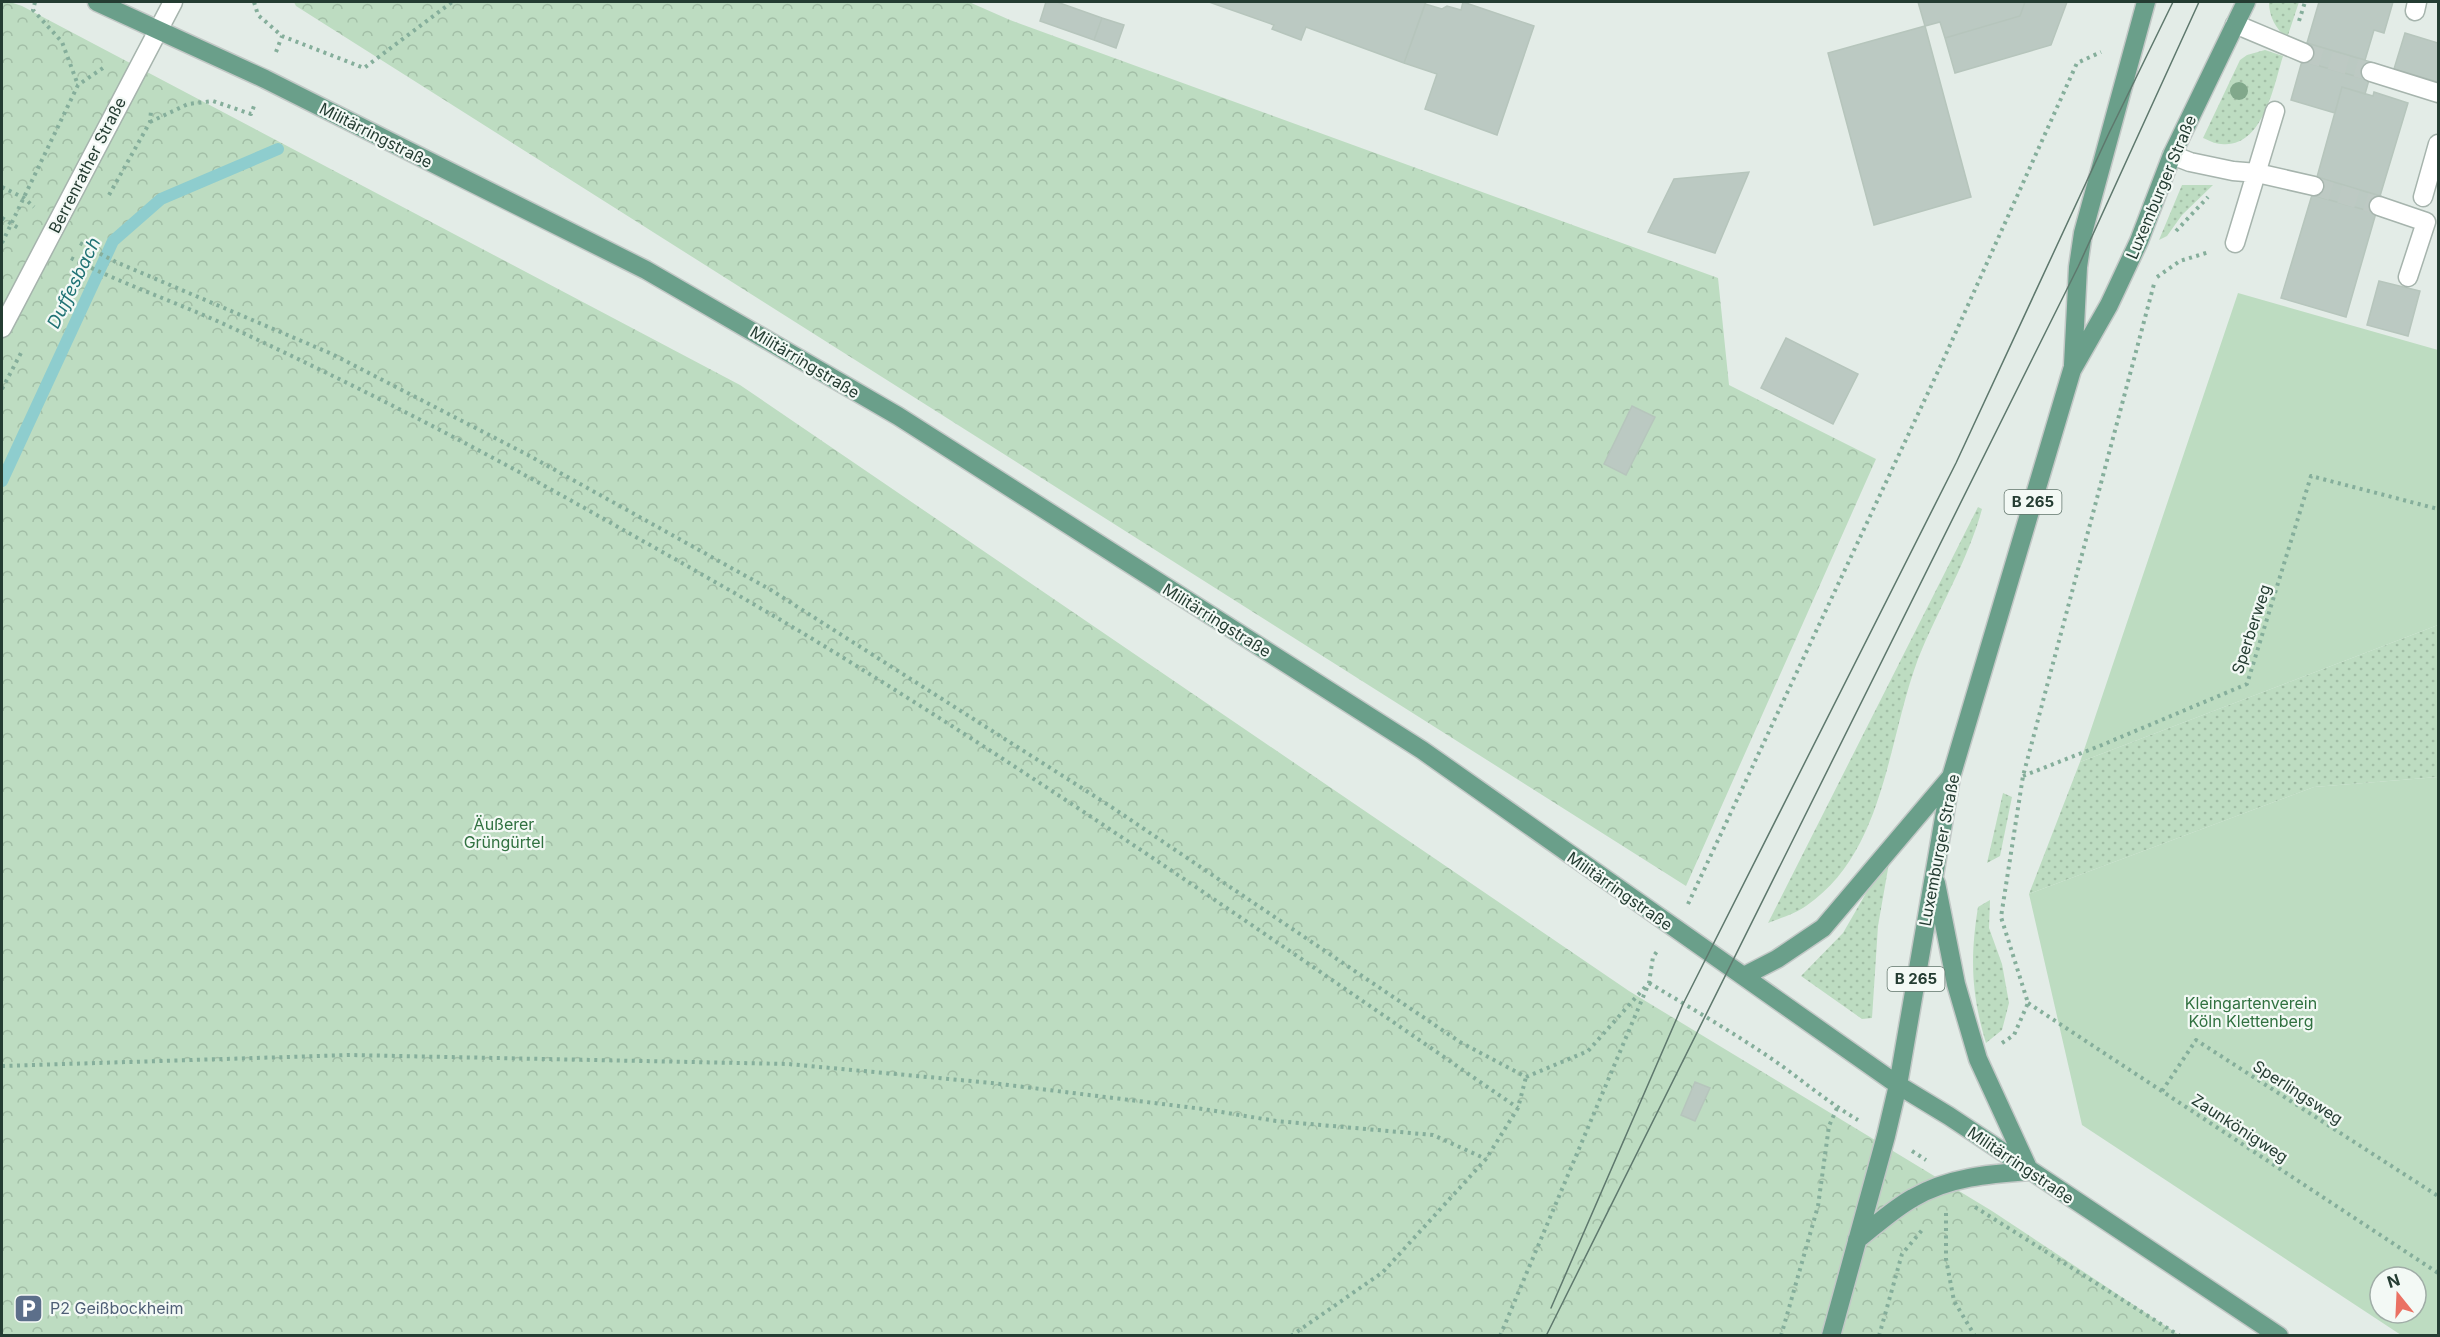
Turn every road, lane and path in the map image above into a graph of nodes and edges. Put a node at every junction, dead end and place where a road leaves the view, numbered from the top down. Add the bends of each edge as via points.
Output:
1 (36, 2) edge
2 (97, 2) edge
3 (173, 2) edge
4 (254, 2) edge
5 (452, 2) edge
6 (2146, 2) edge
7 (2246, 2) edge
8 (2235, 24) junction
9 (158, 30) junction
10 (2137, 34) junction
11 (2304, 53) tunnel mouth
12 (105, 67) dead end
13 (2371, 72) tunnel mouth
14 (78, 85) junction
15 (2439, 93) edge
16 (2275, 111) dead end
17 (251, 114) dead end
18 (150, 122) dead end
19 (2439, 144) edge
20 (2172, 155) junction
21 (2257, 173) junction
22 (2314, 186) tunnel mouth
23 (2, 187) edge
24 (2423, 197) dead end
25 (24, 198) junction
26 (2379, 206) tunnel mouth
27 (2, 218) edge
28 (12, 224) junction
29 (2, 243) edge
30 (2235, 243) joint
31 (81, 244) dead end
32 (85, 265) dead end
33 (2408, 277) dead end
34 (2, 328) edge
35 (2072, 370) junction
36 (2439, 509) edge
37 (2023, 776) junction
38 (1951, 777) junction
39 (1933, 873) junction
40 (1673, 928) junction
41 (1744, 976) junction
42 (1648, 983) junction
43 (2028, 1003) junction
44 (1997, 1047) dead end
45 (2, 1066) edge
46 (1526, 1077) junction
47 (1898, 1085) junction
48 (2162, 1091) junction
49 (1518, 1108) junction
50 (1837, 1108) junction
51 (1886, 1136) junction
52 (1922, 1157) dead end
53 (1486, 1160) junction
54 (2030, 1171) junction
55 (1941, 1185) junction
56 (2439, 1196) edge
57 (1938, 1221) dead end
58 (1929, 1222) dead end
59 (1857, 1240) junction
60 (2439, 1273) edge
61 (1291, 1335) edge
62 (1500, 1335) edge
63 (1781, 1335) edge
64 (1831, 1335) edge
65 (1879, 1335) edge
66 (1975, 1335) edge
67 (2180, 1335) edge
68 (2279, 1335) edge

1 - 14 path via 33,10 62,42
2 - 9 main road, Militärringstraße
3 - 9 street, Berrenrather Straße
4 - 5 path via 258,15 282,36 364,68
6 - 10 main road, Luxemburger Straße / B 265
7 - 8 main road, Luxemburger Straße / B 265
8 - 11 street
8 - 20 main road, Luxemburger Straße / B 265
9 - 34 street, Berrenrather Straße
9 - 40 main road, Militärringstraße via 265,79 646,270 898,416 1422,750
10 - 35 main road, Luxemburger Straße / B 265 via 2083,232
10 - 40 path via 2078,63 1941,365 1689,902
12 - 14 path
13 - 15 street
14 - 25 path
16 - 21 street
17 - 18 path via 213,101 188,104
19 - 24 street
20 - 21 street via 2201,165
20 - 35 main road, Luxemburger Straße / B 265 via 2139,241
21 - 22 street
21 - 30 street
23 - 25 path
25 - 28 path
26 - 33 street via 2426,222
27 - 28 path
28 - 29 path
30 - 37 path via 2180,261 2156,277
31 - 46 path via 332,354 528,455 771,590 1110,806 1460,1042
32 - 49 path via 237,330 371,395 591,512 828,648 1060,797
35 - 38 main road, Luxemburger Straße / B 265
36 - 37 path, Sperberweg via 2311,476 2247,684
37 - 43 path via 2001,917
38 - 39 main road, Luxemburger Straße / B 265
38 - 41 main road via 1823,928
39 - 47 main road, Luxemburger Straße / B 265
39 - 54 main road via 1956,984 1978,1059
40 - 41 main road, Militärringstraße
41 - 47 main road, Militärringstraße
42 - 46 path via 1587,1050
42 - 50 path via 1705,1015
42 - 62 path
43 - 44 path via 2014,1035
43 - 48 path, Zaunkönigweg
45 - 53 path via 350,1055 788,1064 992,1083 1276,1121 1433,1135
46 - 49 path
47 - 51 main road, Luxemburger Straße / B 265
47 - 54 main road, Militärringstraße
48 - 56 path, Sperlingsweg via 2196,1040
48 - 60 path, Zaunkönigweg
49 - 53 path
50 - 51 path
50 - 63 path via 1829,1126 1818,1206
51 - 52 path
51 - 59 main road, Luxemburger Straße / B 265
53 - 61 path via 1383,1272
54 - 55 main road via 1983,1175
54 - 68 main road, Militärringstraße
55 - 59 main road via 1912,1198
55 - 67 path
57 - 66 path via 1947,1220 1946,1259 1954,1301
58 - 65 path via 1902,1254
59 - 64 main road, Luxemburger Straße / B 265

